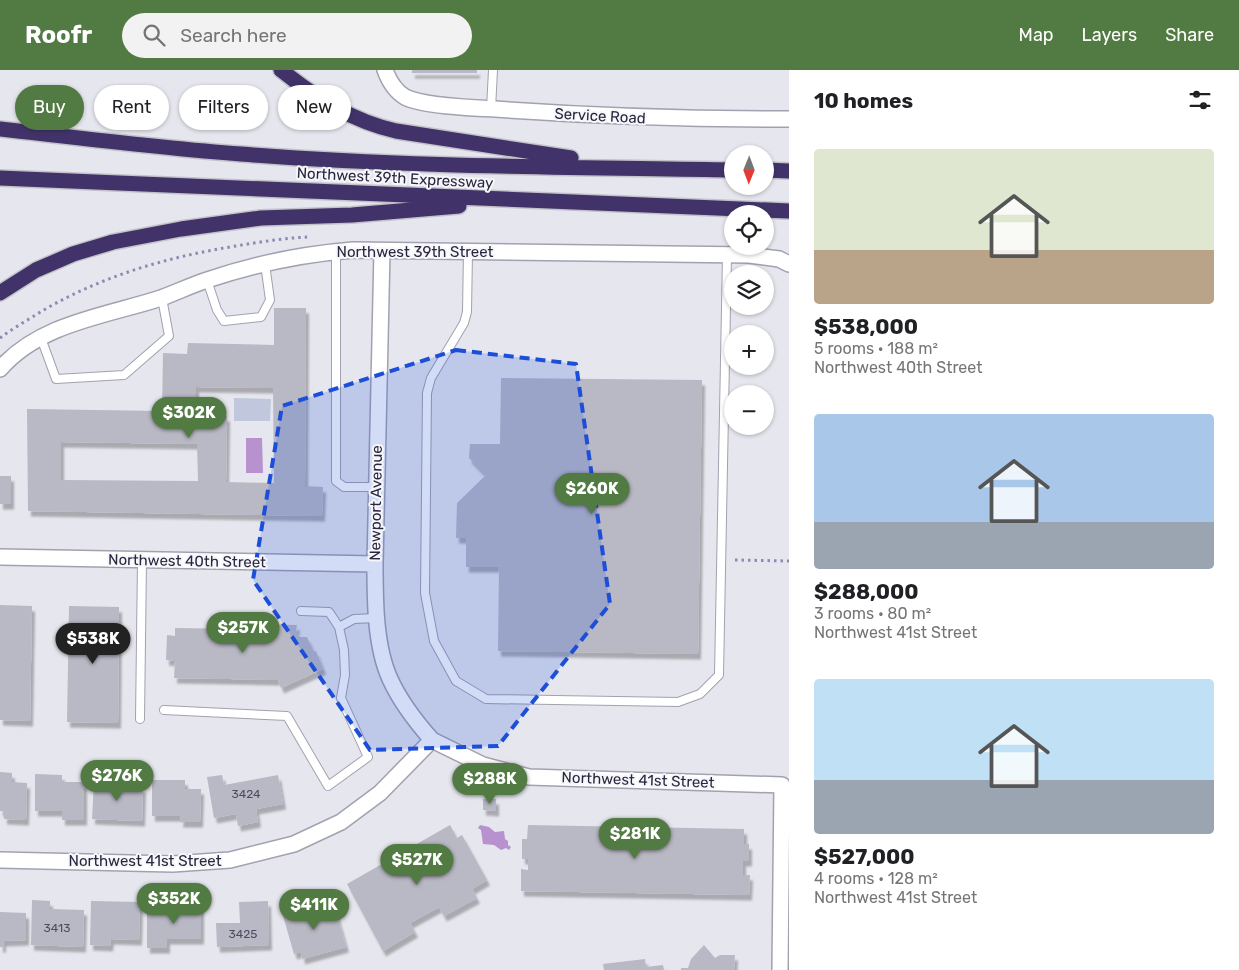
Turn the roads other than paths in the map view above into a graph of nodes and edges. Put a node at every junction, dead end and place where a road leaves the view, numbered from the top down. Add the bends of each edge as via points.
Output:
1 (281, 70) edge
2 (385, 70) edge
3 (493, 70) edge
4 (491, 109) junction
5 (789, 119) edge
6 (0, 128) edge
7 (632, 168) junction
8 (724, 170) edge
9 (774, 170) edge
10 (789, 171) edge
11 (0, 178) edge
12 (518, 201) junction
13 (789, 211) edge
14 (336, 251) junction
15 (382, 251) junction
16 (468, 252) junction
17 (724, 255) edge
18 (727, 255) joint
19 (265, 264) junction
20 (789, 264) edge
21 (207, 280) junction
22 (0, 293) edge
23 (162, 298) junction
24 (41, 338) junction
25 (1, 368) edge
26 (377, 487) junction
27 (0, 557) edge
28 (142, 560) junction
29 (375, 564) junction
30 (301, 611) dead end
31 (377, 618) junction
32 (339, 627) junction
33 (164, 710) dead end
34 (140, 719) dead end
35 (432, 740) junction
36 (0, 860) edge
37 (780, 970) edge

1 - 7 highway via 335,108 386,129
2 - 4 street, Service Road via 398,92 412,100
3 - 4 lane
4 - 5 street, Service Road via 641,118
6 - 7 highway, Northwest 39th Expressway via 122,144 242,154 406,163
7 - 8 highway, Northwest 39th Expressway
9 - 10 highway
11 - 12 highway, Northwest 39th Expressway
12 - 13 highway, Northwest 39th Expressway
12 - 22 highway via 352,216 260,218 181,229 113,242 73,254 36,270
14 - 15 street, Northwest 39th Street
14 - 19 street, Northwest 39th Street
14 - 26 lane via 336,481 344,487
15 - 16 street, Northwest 39th Street
15 - 26 street, Newport Avenue
16 - 17 street, Northwest 39th Street
16 - 18 lane via 464,323 431,378 427,393 425,593 434,641 456,681 486,699 678,702 700,694 719,675
18 - 20 street, Northwest 39th Street via 765,256
19 - 21 street, Northwest 39th Street
19 - 21 lane via 270,300 260,317 224,321
21 - 23 street, Northwest 39th Street
23 - 24 street, Northwest 39th Street via 84,320
23 - 24 lane via 169,336 124,375 56,379
24 - 25 street, Northwest 39th Street
26 - 29 street, Newport Avenue
27 - 28 street, Northwest 40th Street
28 - 29 street, Northwest 40th Street
28 - 34 lane
29 - 31 street, Newport Avenue
30 - 32 lane via 329,612
31 - 32 lane via 354,619
31 - 35 street, Newport Avenue via 382,654 390,679 415,721
32 - 33 lane via 345,675 341,698 368,757 328,786 287,716
35 - 36 street, Northwest 41st Street via 370,801 341,822 294,844 230,860 182,863
35 - 37 street, Northwest 41st Street via 483,766 529,777 782,785

